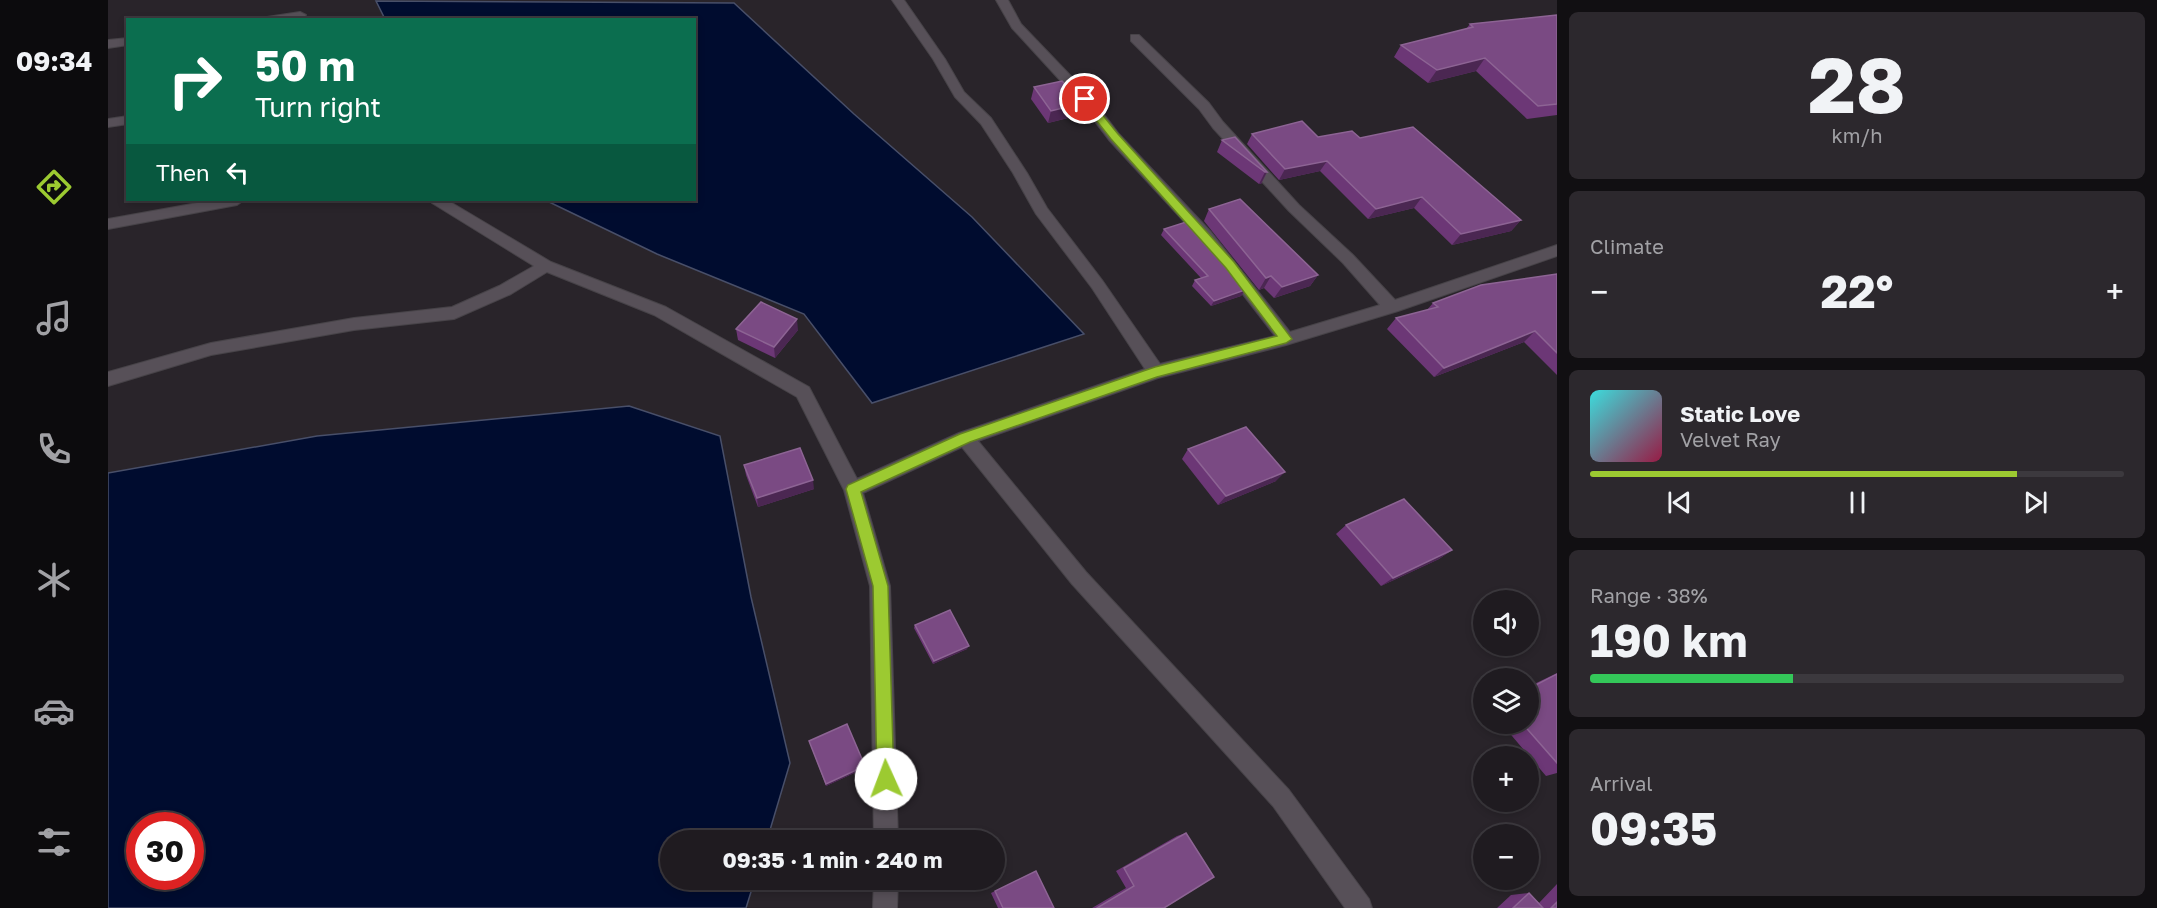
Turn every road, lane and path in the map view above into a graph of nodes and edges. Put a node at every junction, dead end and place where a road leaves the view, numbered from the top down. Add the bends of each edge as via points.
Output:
1 (296, 0) edge
2 (898, 0) edge
3 (1002, 0) edge
4 (301, 17) edge
5 (1135, 38) dead end
6 (126, 41) edge
7 (108, 44) edge
8 (126, 120) edge
9 (108, 123) edge
10 (232, 201) edge
11 (439, 201) edge
12 (108, 224) edge
13 (1557, 250) edge
14 (546, 266) junction
15 (1392, 307) junction
16 (1286, 339) junction
17 (1155, 372) junction
18 (108, 379) edge
19 (965, 438) junction
20 (853, 489) junction
21 (886, 830) edge
22 (886, 890) edge
23 (885, 908) edge
24 (1360, 908) edge

1 - 4 street
2 - 17 street via 959,94 986,121 1041,211 1097,284
3 - 16 street via 1016,26 1206,236
5 - 15 street
6 - 7 street
8 - 9 street
10 - 12 street
11 - 14 street
13 - 15 street
14 - 18 street via 454,314 354,324 211,350
14 - 20 street via 660,310 803,392
15 - 16 street
16 - 17 street
17 - 19 street
19 - 20 street
19 - 24 street via 1079,578 1281,798
20 - 21 street via 880,586
22 - 23 street

